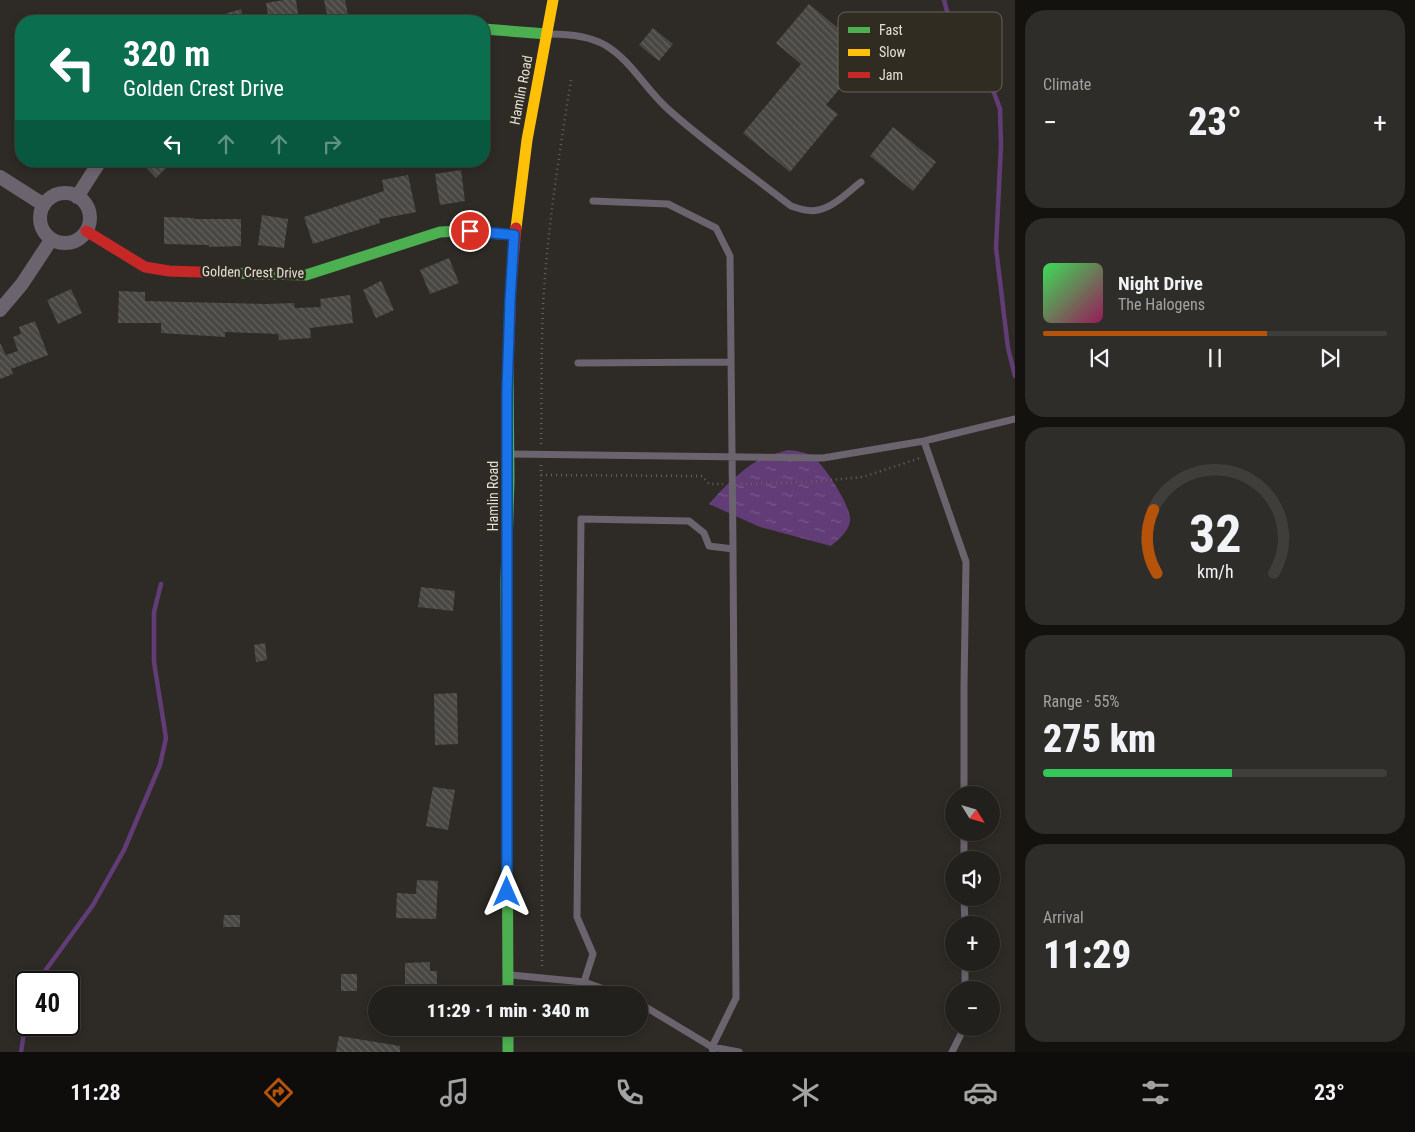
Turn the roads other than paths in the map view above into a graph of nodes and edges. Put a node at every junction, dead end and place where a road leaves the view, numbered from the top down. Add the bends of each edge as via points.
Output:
1 (554, 0) edge
2 (490, 29) edge
3 (547, 34) junction
4 (96, 167) edge
5 (0, 177) edge
6 (861, 182) dead end
7 (76, 197) junction
8 (594, 201) dead end
9 (44, 205) junction
10 (86, 231) junction
11 (514, 235) junction
12 (52, 240) junction
13 (0, 310) edge
14 (731, 362) junction
15 (578, 363) dead end
16 (1015, 419) edge
17 (924, 441) junction
18 (508, 454) junction
19 (732, 458) junction
20 (733, 549) junction
21 (964, 786) edge
22 (508, 974) junction
23 (584, 982) junction
24 (508, 986) edge
25 (595, 986) edge
26 (648, 1010) edge
27 (508, 1036) edge
28 (960, 1036) edge
29 (712, 1050) edge
30 (508, 1052) edge
31 (739, 1052) edge
32 (952, 1052) edge

1 - 3 street, Hamlin Road
2 - 3 street
3 - 6 lane via 583,37 618,54 668,110 791,206 819,210
3 - 11 street, Hamlin Road via 527,140
4 - 7 street
5 - 9 street
7 - 9 street via 58,194
7 - 10 street via 82,201 90,218
8 - 14 lane via 668,204 716,228 730,256
9 - 12 street via 40,224
10 - 11 street, Golden Crest Drive via 145,267 169,271 306,275 440,232
10 - 12 street via 70,243
11 - 18 street, Hamlin Road
12 - 13 street
14 - 15 lane
14 - 19 lane
16 - 17 lane
17 - 19 lane via 823,458
17 - 21 lane via 966,562
18 - 19 lane
18 - 22 street, Hamlin Road
19 - 20 lane
20 - 23 lane via 709,546 704,533 689,521 581,519 577,916 593,954
20 - 29 lane via 736,998
22 - 23 lane
22 - 24 street, Hamlin Road
23 - 25 lane
26 - 29 lane
27 - 30 street
28 - 32 lane
29 - 31 lane

